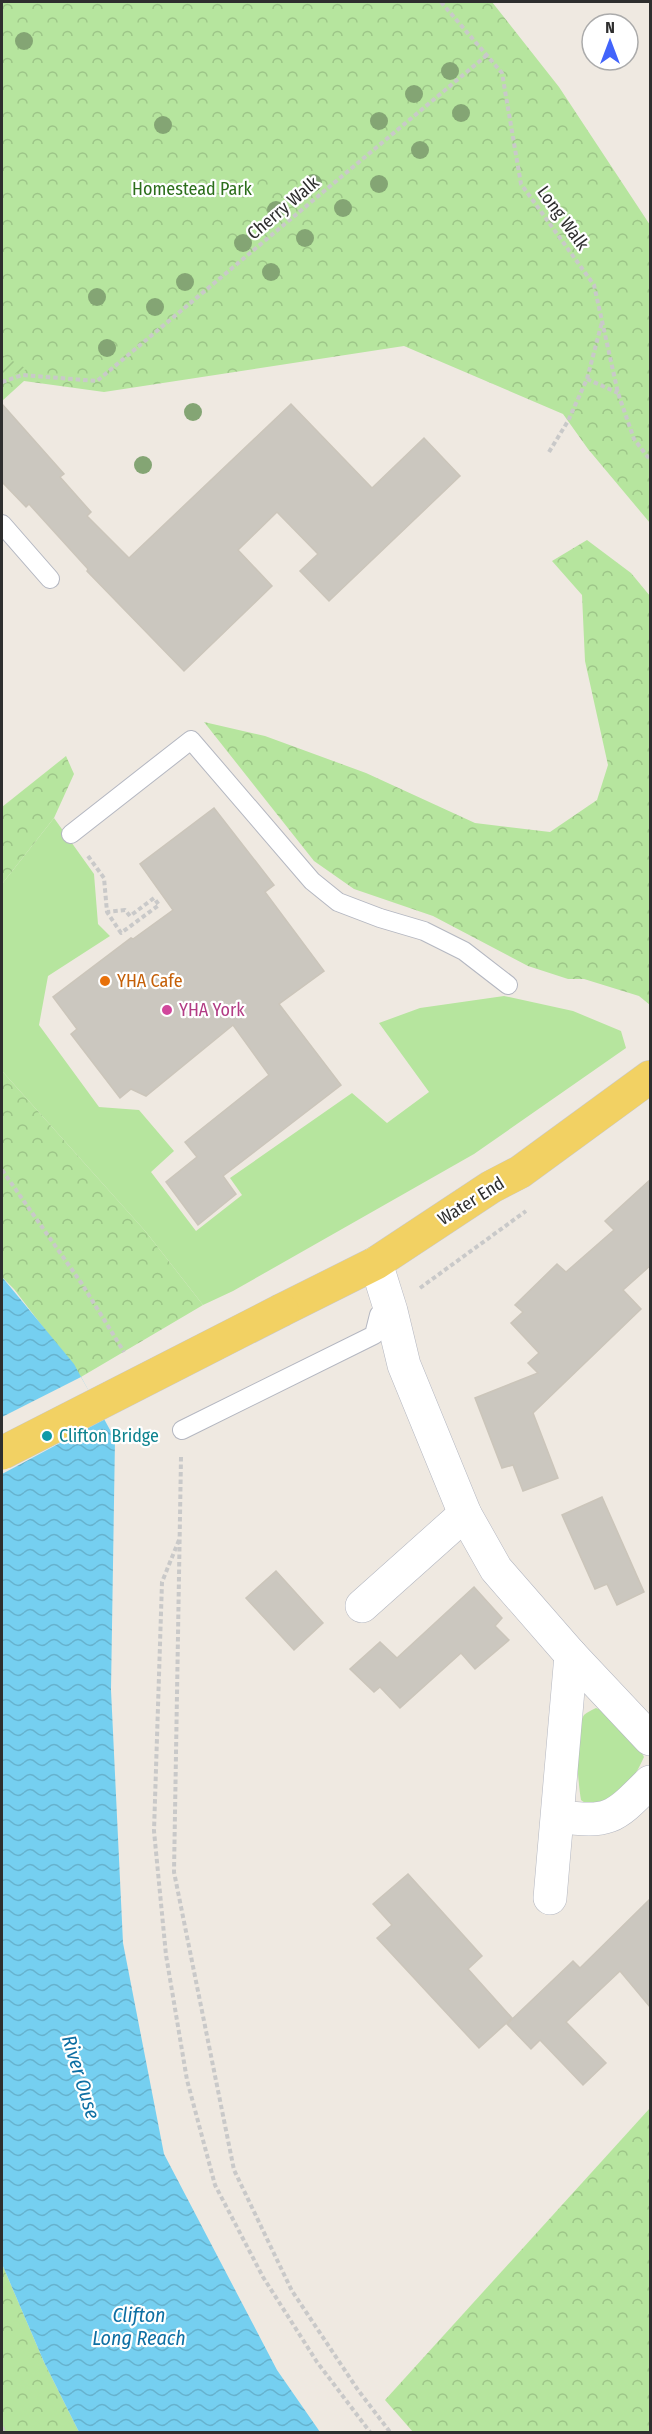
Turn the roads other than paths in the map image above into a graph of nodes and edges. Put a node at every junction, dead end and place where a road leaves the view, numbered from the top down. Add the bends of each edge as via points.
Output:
1 (2, 524) edge
2 (50, 579) dead end
3 (71, 834) road end
4 (508, 985) dead end
5 (648, 1084) edge
6 (375, 1263) junction
7 (391, 1311) junction
8 (182, 1430) road end
9 (2, 1453) edge
10 (465, 1514) junction
11 (362, 1606) dead end
12 (571, 1655) junction
13 (651, 1739) edge
14 (651, 1782) edge
15 (558, 1816) junction
16 (550, 1898) dead end

1 - 2 lane
3 - 4 lane via 191,740 312,881 338,903 424,931 464,951
5 - 6 main road, Water End via 520,1172
6 - 7 street
6 - 9 main road, Water End, bridge
7 - 8 lane via 379,1316 374,1335
7 - 10 street via 404,1365
10 - 11 street
10 - 12 street via 496,1569
12 - 13 street
12 - 15 street
14 - 15 street via 618,1813 602,1820
15 - 16 street

